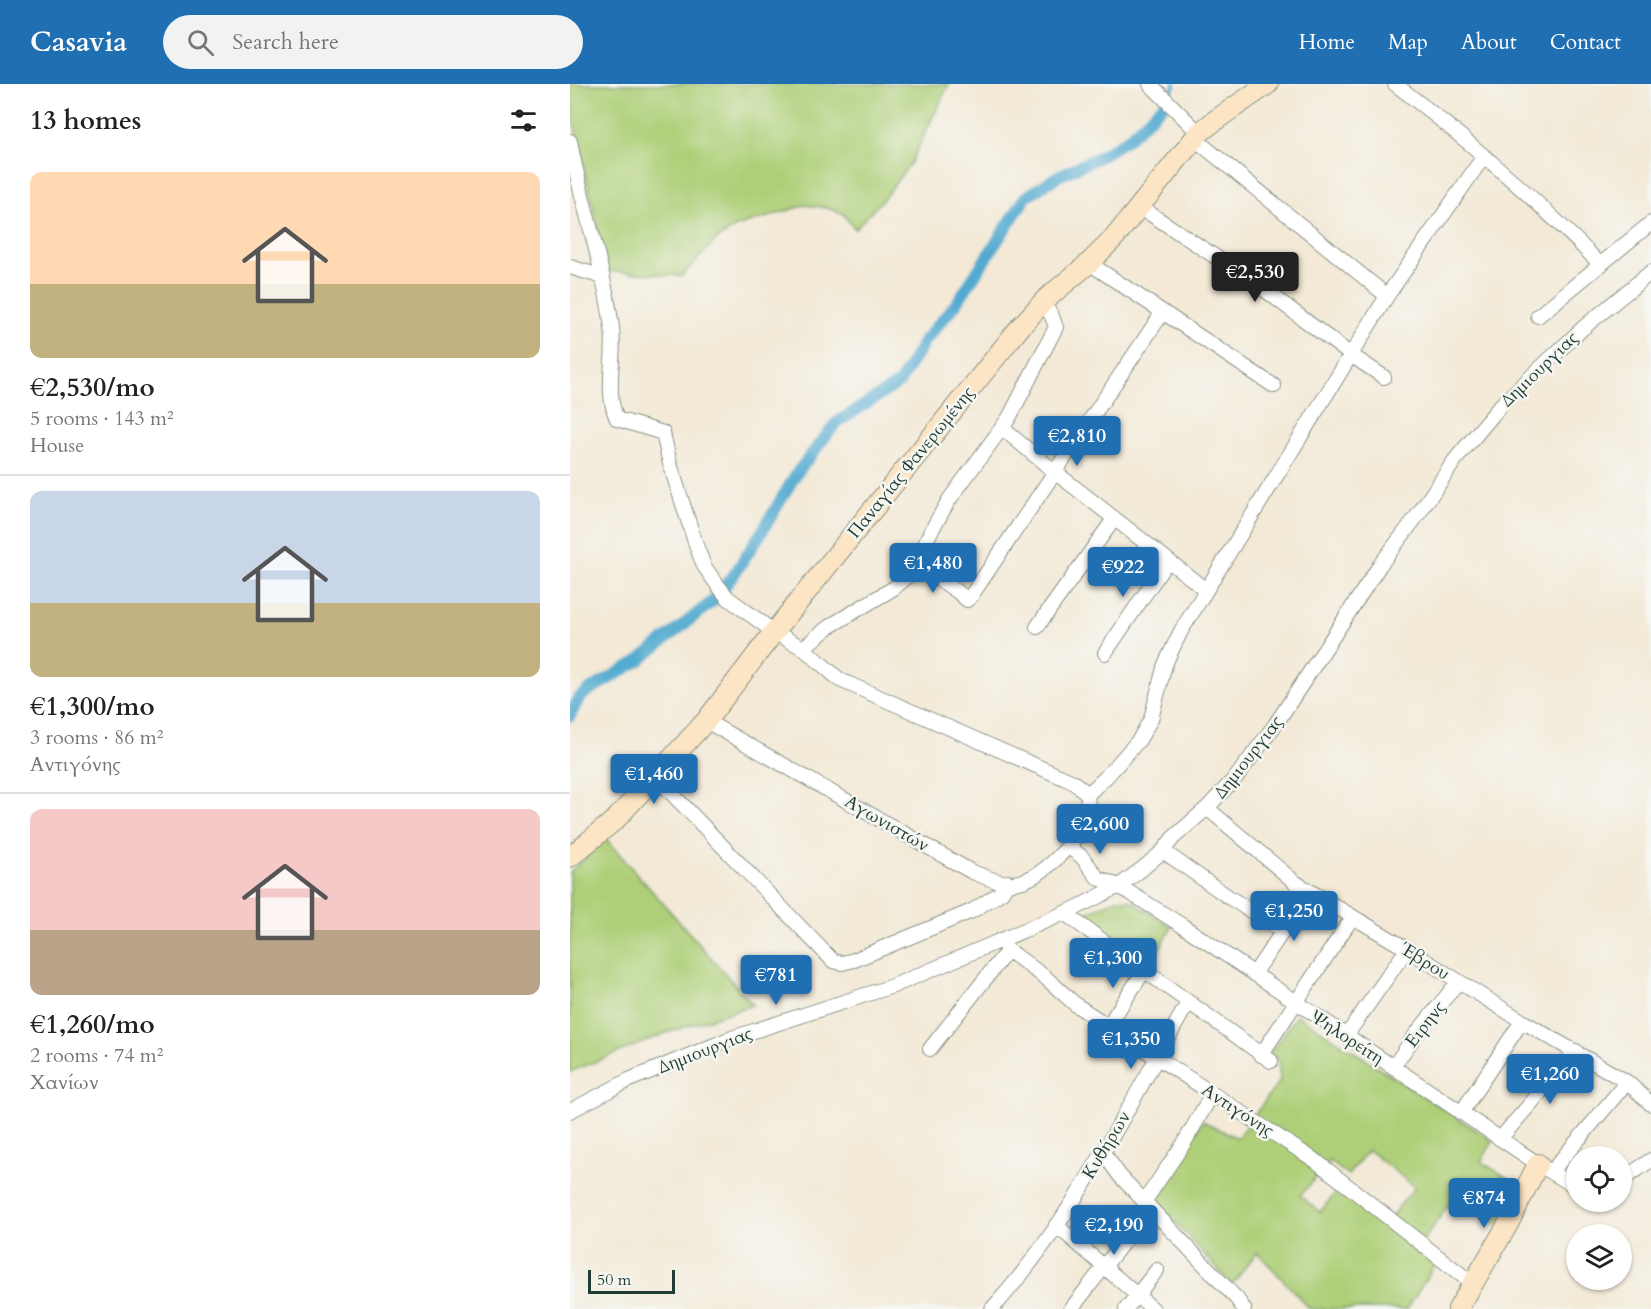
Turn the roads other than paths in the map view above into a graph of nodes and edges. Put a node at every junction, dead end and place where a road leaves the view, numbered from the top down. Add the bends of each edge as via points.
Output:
1 (1150, 84) edge
2 (1268, 84) edge
3 (1395, 84) edge
4 (1197, 136) junction
5 (570, 141) edge
6 (1484, 156) junction
7 (572, 165) edge
8 (1140, 207) junction
9 (1651, 223) edge
10 (1089, 263) junction
11 (1601, 265) junction
12 (570, 267) edge
13 (1651, 272) edge
14 (603, 277) junction
15 (1387, 296) junction
16 (1042, 304) junction
17 (1162, 312) junction
18 (1538, 316) dead end
19 (1351, 355) junction
20 (1384, 377) dead end
21 (1274, 387) dead end
22 (1002, 428) junction
23 (1055, 472) junction
24 (1114, 519) junction
25 (1168, 561) junction
26 (917, 564) junction
27 (1206, 590) junction
28 (1037, 627) dead end
29 (774, 632) junction
30 (803, 648) junction
31 (1105, 653) dead end
32 (706, 721) junction
33 (655, 776) junction
34 (1088, 794) junction
35 (1208, 808) junction
36 (1069, 847) junction
37 (1163, 851) junction
38 (570, 857) edge
39 (1008, 882) junction
40 (1119, 886) junction
41 (1309, 892) junction
42 (1064, 913) junction
43 (1352, 918) junction
44 (1283, 931) junction
45 (1005, 945) junction
46 (1407, 949) junction
47 (1144, 971) junction
48 (1254, 974) junction
49 (1458, 982) junction
50 (1188, 1003) junction
51 (1297, 1004) junction
52 (1522, 1021) junction
53 (1109, 1024) junction
54 (1346, 1036) junction
55 (930, 1049) dead end
56 (1576, 1051) junction
57 (1157, 1056) junction
58 (1393, 1067) junction
59 (1627, 1082) junction
60 (1212, 1094) junction
61 (1651, 1104) edge
62 (570, 1111) edge
63 (1461, 1113) junction
64 (1500, 1139) junction
65 (1104, 1154) junction
66 (1651, 1160) edge
67 (1545, 1168) junction
68 (1632, 1173) edge
69 (1566, 1181) edge
70 (1147, 1205) junction
71 (1056, 1225) junction
72 (1104, 1267) junction
73 (1157, 1270) dead end
74 (1473, 1284) junction
75 (1136, 1296) junction
76 (992, 1309) edge
77 (1071, 1309) edge
78 (1126, 1309) edge
79 (1153, 1309) edge
80 (1244, 1309) edge
81 (1458, 1309) edge

1 - 4 street
2 - 4 main road, Παναγίας Φανερωμένης
3 - 6 street
4 - 8 main road, Παναγίας Φανερωμένης
4 - 15 street
5 - 7 street
6 - 11 street
6 - 15 street
7 - 14 street
8 - 10 main road, Παναγίας Φανερωμένης
8 - 19 street via 1261,287
9 - 11 street
10 - 16 main road, Παναγίας Φανερωμένης
10 - 17 street
11 - 18 street
12 - 14 street
13 - 35 street, Δημιουργιας via 1508,398 1455,460 1380,565 1275,725
14 - 29 street via 613,330 612,406 617,419 663,433 669,464 704,566 728,598
15 - 19 street
16 - 22 street via 1056,327
16 - 29 main road, Παναγίας Φανερωμένης
17 - 21 street
17 - 23 street
19 - 20 street
19 - 27 street
22 - 23 street
22 - 26 street via 949,500
23 - 24 street
23 - 26 street via 967,600
24 - 25 street
24 - 28 street
25 - 27 street
25 - 31 street
26 - 30 street via 894,588 830,626
27 - 34 street via 1164,664 1151,720 1139,740
29 - 30 street
29 - 32 main road, Παναγίας Φανερωμένης
30 - 34 street via 840,680 1073,782
32 - 33 main road, Παναγίας Φανερωμένης
32 - 39 street, Αγωνιστών via 972,872
33 - 38 main road, Παναγίας Φανερωμένης via 616,819
33 - 39 street via 833,961 854,960 972,911 1002,892
34 - 36 street via 1086,816
35 - 37 street, Δημιουργιας
35 - 41 street, Έβρου
36 - 39 street via 1030,877
36 - 40 street, Ψηλορείτη via 1098,878
37 - 40 street, Δημιουργιας
37 - 44 street
40 - 42 street, Δημιουργιας
40 - 48 street, Ψηλορείτη
41 - 43 street, Έβρου
41 - 44 street
42 - 45 street, Δημιουργιας
42 - 47 street
43 - 46 street, Έβρου
43 - 51 street
44 - 48 street
45 - 53 street, Αντιγόνης via 1077,1005
45 - 55 street
45 - 62 street, Δημιουργιας via 732,1038 629,1080
46 - 49 street, Έβρου
46 - 54 street
47 - 50 street
47 - 53 street
48 - 51 street, Ψηλορείτη
49 - 52 street, Έβρου
49 - 58 street, Ειρηνς
50 - 51 street via 1266,1058
50 - 57 street, Κυθήρων
51 - 54 street, Ψηλορείτη
52 - 56 street, Έβρου
52 - 63 street
53 - 57 street, Αντιγόνης
54 - 58 street, Ψηλορείτη
56 - 59 street, Έβρου
56 - 64 street
57 - 60 street, Αντιγόνης
57 - 65 street, Κυθήρων
58 - 63 street, Ψηλορείτη
59 - 61 street, Έβρου
59 - 67 street
60 - 70 street
60 - 74 street, Αντιγόνης via 1316,1161
63 - 64 street, Ψηλορείτη
64 - 67 street, Ψηλορείτη
65 - 70 street
65 - 71 street, Κυθήρων
66 - 68 street
67 - 69 street, Ψηλορείτη
67 - 74 main road
70 - 72 street
70 - 80 street
71 - 72 street
71 - 76 street, Κυθήρων
72 - 75 street
72 - 77 street
73 - 75 street
74 - 81 main road
75 - 78 street
75 - 79 street

